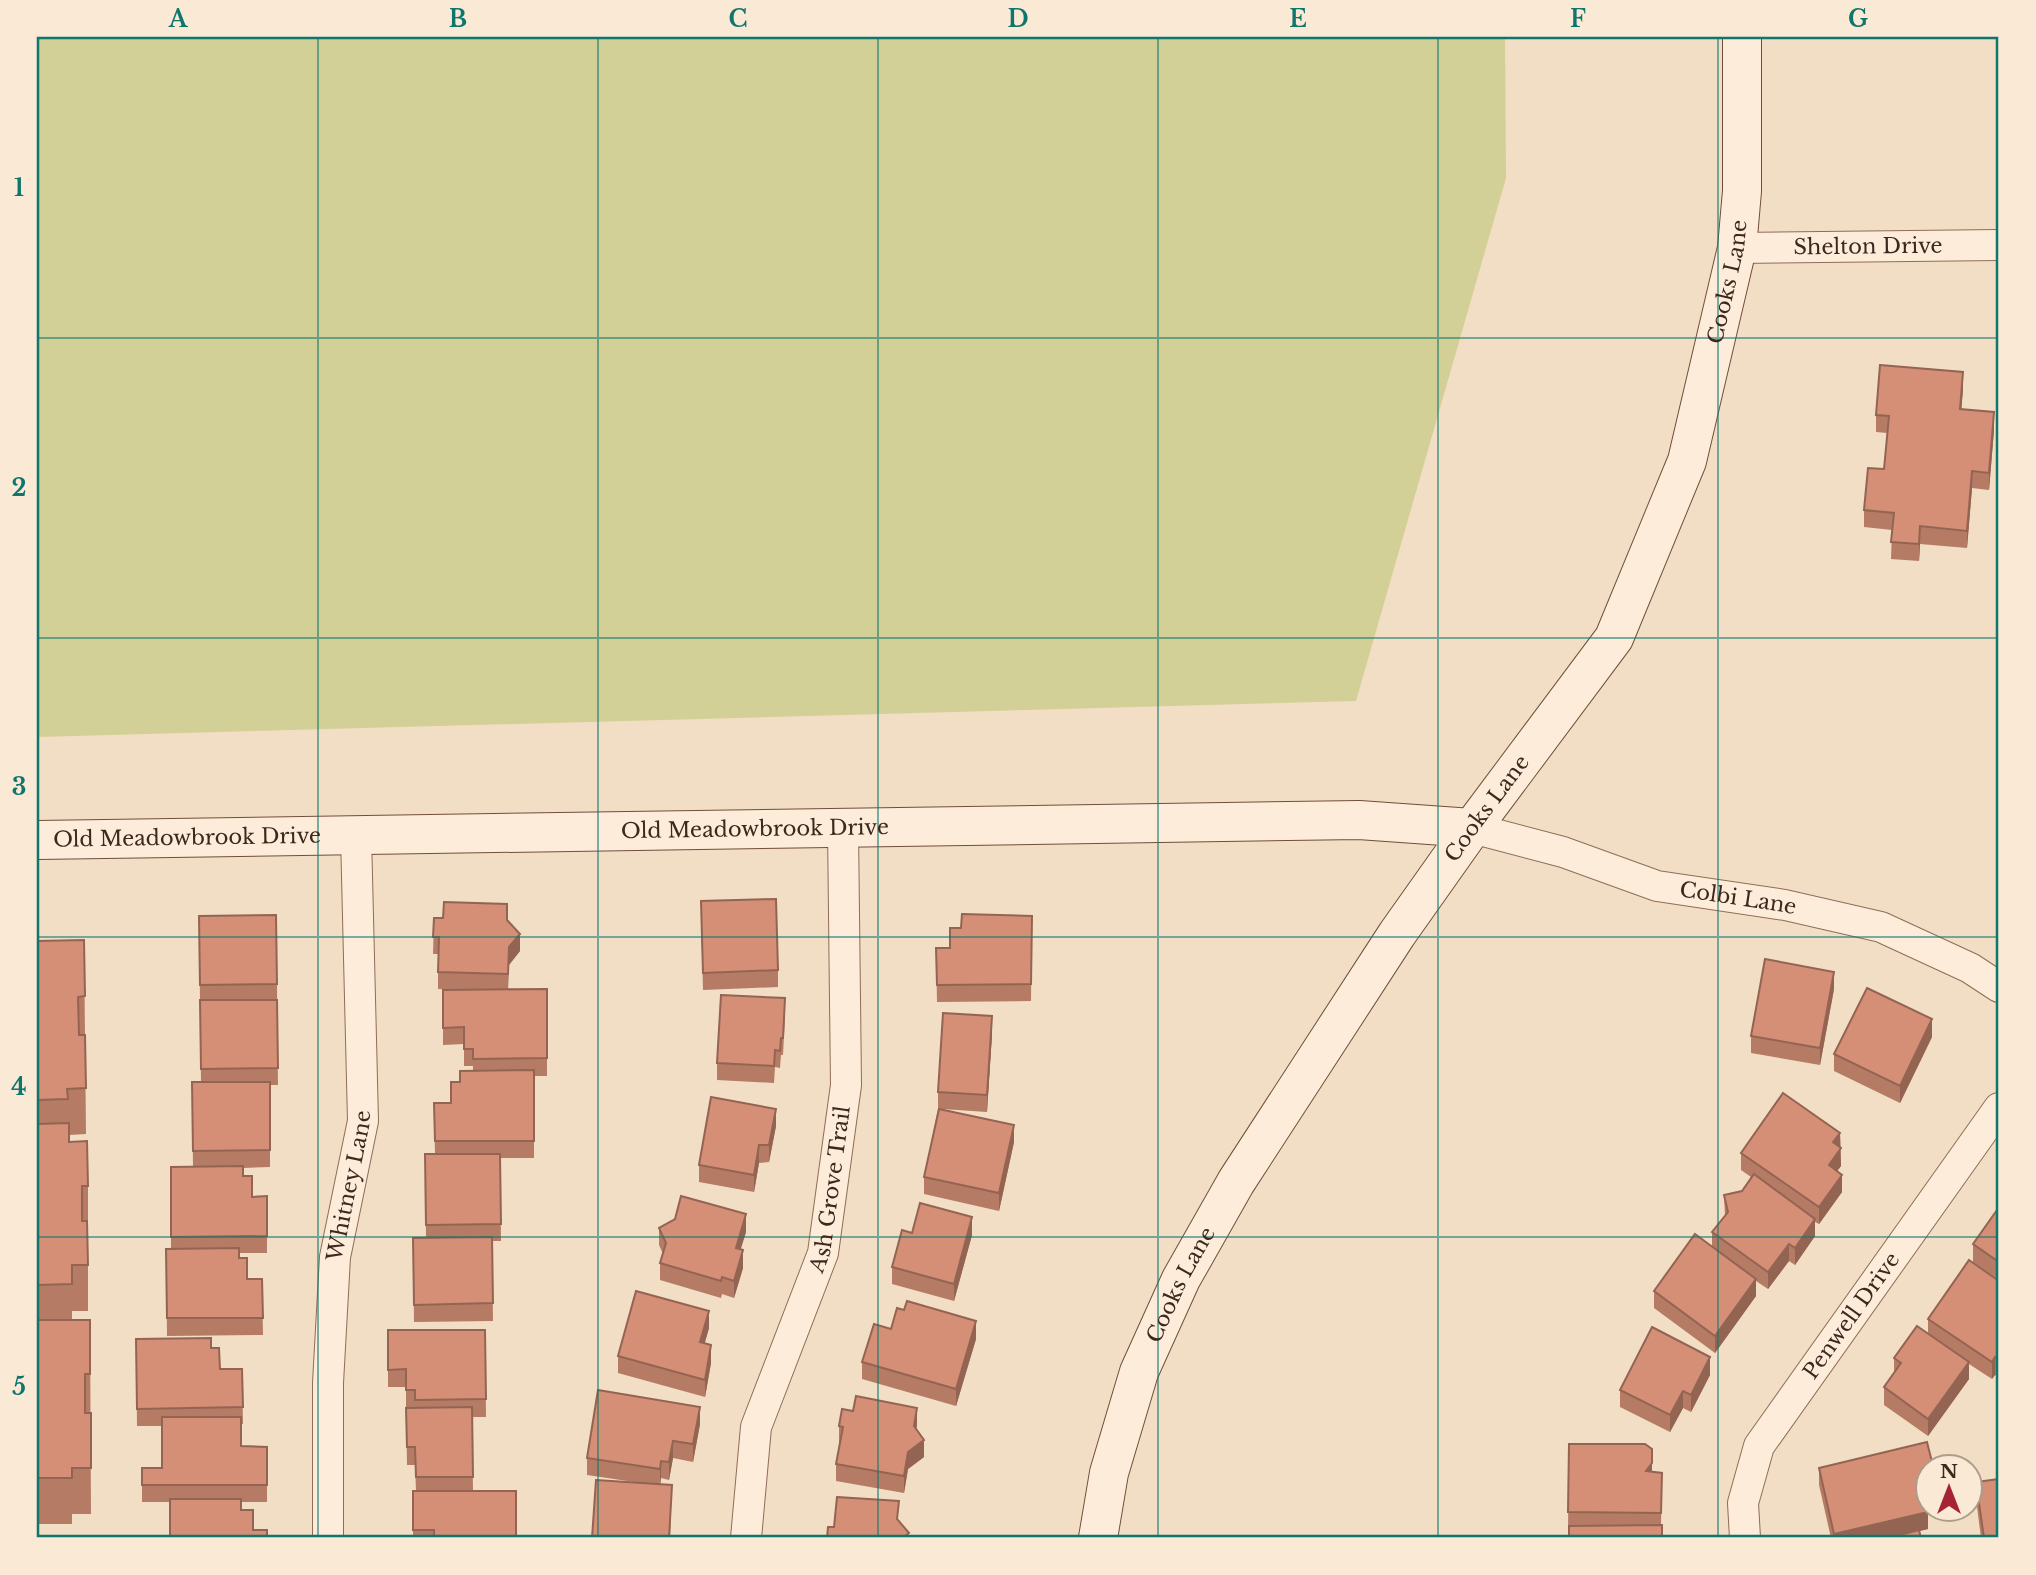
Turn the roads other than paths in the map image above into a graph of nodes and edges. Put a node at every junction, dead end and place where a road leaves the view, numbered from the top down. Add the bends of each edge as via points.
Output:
1 (1742, 37) edge
2 (1999, 245) edge
3 (1737, 248) junction
4 (843, 828) junction
5 (1472, 828) junction
6 (356, 835) junction
7 (37, 839) edge
8 (1999, 987) edge
9 (1999, 1108) edge
10 (328, 1538) edge
11 (746, 1538) edge
12 (1098, 1538) edge
13 (1745, 1538) edge

1 - 3 main road, Cooks Lane via 1742,191
2 - 3 street, Shelton Drive
3 - 5 main road, Cooks Lane via 1687,461 1614,638
4 - 5 main road, Old Meadowbrook Drive via 1359,820
4 - 6 main road, Old Meadowbrook Drive
4 - 11 street, Ash Grove Trail via 846,1085 823,1253 756,1427
5 - 8 street, Colbi Lane via 1563,852 1657,886 1785,905 1881,927 1970,968
5 - 12 main road, Cooks Lane via 1397,934 1243,1171 1181,1279 1139,1372 1110,1473
6 - 7 main road, Old Meadowbrook Drive
6 - 10 street, Whitney Lane via 363,1121 335,1257 328,1383
9 - 13 street, Penwell Drive via 1759,1446 1743,1503

